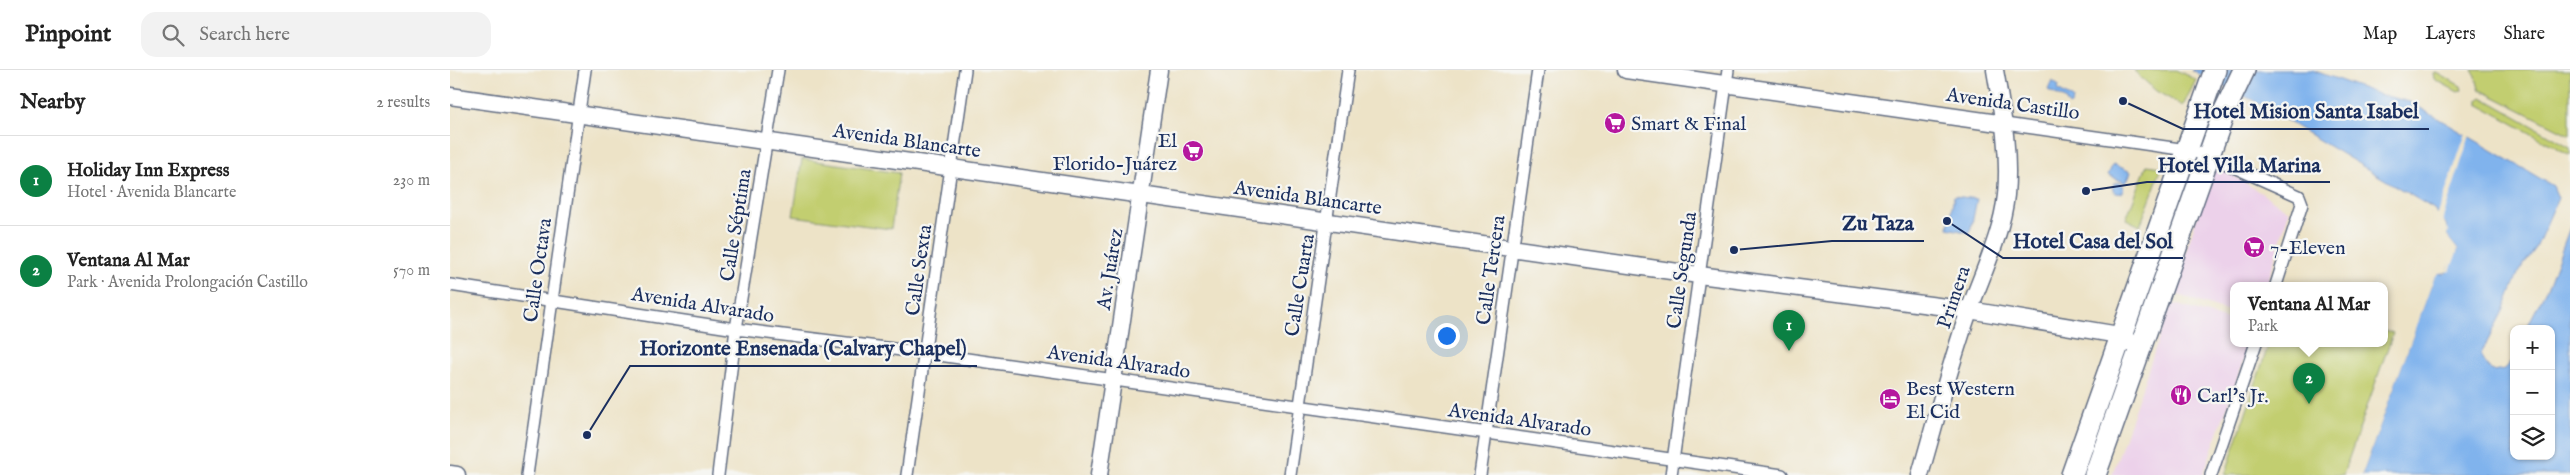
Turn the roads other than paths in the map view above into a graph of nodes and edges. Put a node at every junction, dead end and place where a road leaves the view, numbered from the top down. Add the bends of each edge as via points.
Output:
1 (584, 70) edge
2 (778, 70) edge
3 (965, 70) edge
4 (1158, 70) edge
5 (1348, 70) edge
6 (1538, 70) edge
7 (1626, 70) edge
8 (1995, 70) edge
9 (2214, 70) edge
10 (2244, 70) edge
11 (1727, 77) edge
12 (450, 96) edge
13 (578, 114) junction
14 (2005, 124) junction
15 (767, 141) junction
16 (2187, 150) junction
17 (2209, 156) junction
18 (951, 167) junction
19 (1142, 195) junction
20 (1328, 222) junction
21 (1512, 248) junction
22 (1699, 275) junction
23 (2277, 282) edge
24 (450, 286) edge
25 (552, 300) junction
26 (1969, 310) junction
27 (736, 329) junction
28 (2120, 335) junction
29 (2255, 347) edge
30 (925, 353) junction
31 (2134, 369) junction
32 (1114, 380) junction
33 (1300, 406) junction
34 (1486, 433) junction
35 (1673, 459) junction
36 (450, 474) edge
37 (456, 475) edge
38 (527, 475) edge
39 (718, 475) edge
40 (907, 475) edge
41 (1099, 475) edge
42 (1290, 475) edge
43 (1480, 475) edge
44 (1671, 475) edge
45 (1782, 475) edge
46 (1920, 475) edge
47 (2072, 475) edge
48 (2095, 475) edge
49 (2211, 475) edge

1 - 13 street, Calle Octava
2 - 15 street, Calle Séptima
3 - 18 street, Calle Sexta
4 - 19 street, Av. Juárez
5 - 20 street, Calle Cuarta
6 - 21 street, Calle Tercera
7 - 11 street, Avenida Castillo
8 - 14 street, Primera
9 - 16 highway
10 - 17 highway
11 - 14 street, Avenida Castillo
11 - 22 street, Calle Segunda
12 - 13 street, Avenida Blancarte
13 - 15 street, Avenida Blancarte
13 - 25 street, Calle Octava
14 - 16 street, Avenida Castillo
14 - 26 street, Primera via 2006,197
15 - 18 street, Avenida Blancarte
15 - 27 street, Calle Séptima
16 - 17 street, Avenida Castillo
16 - 28 highway
17 - 23 street, Avenida Castillo via 2302,199 2294,236
17 - 31 highway
18 - 19 street, Avenida Blancarte
18 - 30 street, Calle Sexta
19 - 20 street, Avenida Blancarte
19 - 32 street, Av. Juárez
20 - 21 street, Avenida Blancarte
20 - 33 street, Calle Cuarta
21 - 22 street, Avenida Blancarte
21 - 34 street, Calle Tercera
22 - 26 street, Avenida Blancarte
22 - 35 street, Calle Segunda
24 - 25 street, Avenida Alvarado
25 - 27 street, Avenida Alvarado
25 - 38 street, Calle Octava
26 - 28 street, Avenida Blancarte
26 - 46 street, Primera
27 - 30 street, Avenida Alvarado
27 - 39 street, Calle Séptima
28 - 31 street via 2130,341
28 - 47 highway
29 - 49 street
30 - 32 street, Avenida Alvarado
30 - 40 street, Calle Sexta
31 - 48 highway
32 - 33 street, Avenida Alvarado
32 - 41 street, Av. Juárez
33 - 34 street, Avenida Alvarado
33 - 42 street, Calle Cuarta
34 - 35 street, Avenida Alvarado
34 - 43 street, Calle Tercera
35 - 44 street, Calle Segunda
35 - 45 street, Avenida Alvarado
36 - 37 street

